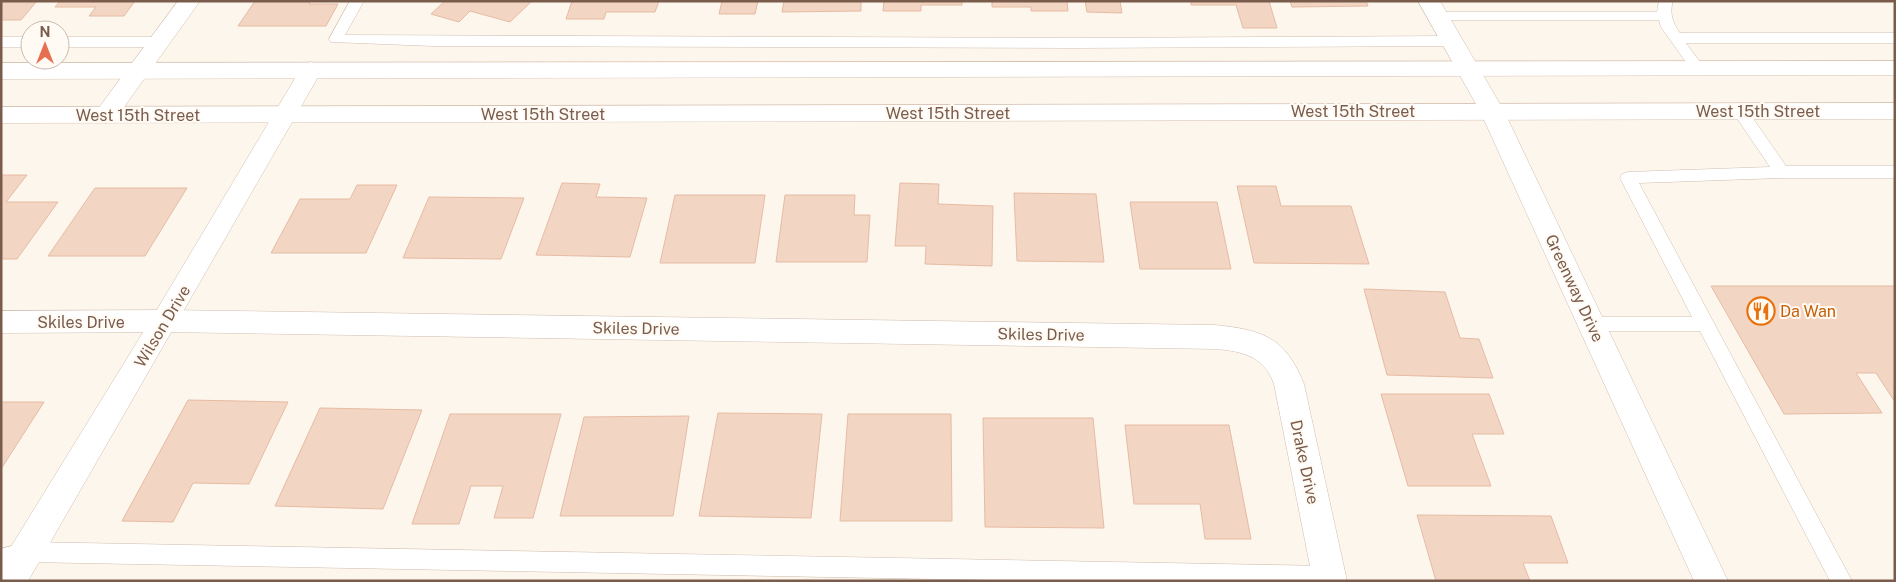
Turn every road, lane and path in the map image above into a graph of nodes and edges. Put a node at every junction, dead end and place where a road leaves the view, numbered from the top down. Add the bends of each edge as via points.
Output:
1 (189, 1) edge
2 (357, 1) edge
3 (1666, 1) edge
4 (1433, 9) edge
5 (1665, 16) junction
6 (1676, 38) junction
7 (1895, 38) edge
8 (1453, 41) junction
9 (1, 42) edge
10 (20, 42) edge
11 (70, 42) edge
12 (160, 42) junction
13 (1895, 68) edge
14 (1469, 69) junction
15 (1698, 69) junction
16 (138, 70) junction
17 (311, 70) junction
18 (1, 71) edge
19 (1492, 111) junction
20 (1740, 111) junction
21 (1895, 111) edge
22 (106, 114) junction
23 (286, 114) junction
24 (1, 115) edge
25 (1782, 172) junction
26 (1895, 172) edge
27 (165, 321) junction
28 (1, 322) edge
29 (1591, 324) junction
30 (1705, 324) junction
31 (1268, 350) joint
32 (13, 555) edge
33 (1330, 578) edge
34 (9, 581) edge
35 (1711, 581) edge
36 (1841, 581) edge

1 - 12 main road
2 - 8 lane via 336,39 1073,43
3 - 5 lane
4 - 5 lane
4 - 8 main road, Greenway Drive
5 - 6 lane
6 - 7 lane
6 - 15 lane
8 - 14 main road, Greenway Drive
9 - 10 lane
11 - 12 lane
12 - 16 main road
13 - 15 main road
14 - 15 main road
14 - 17 main road
14 - 19 main road, Greenway Drive
16 - 17 main road
16 - 18 main road
16 - 22 main road
17 - 23 main road, Wilson Drive
19 - 20 main road, West 15th Street
19 - 23 main road, West 15th Street
19 - 29 main road, Greenway Drive
20 - 21 main road, West 15th Street
20 - 25 lane
22 - 23 main road, West 15th Street
22 - 24 main road, West 15th Street
23 - 27 main road, Wilson Drive
25 - 26 lane
25 - 30 lane via 1628,178
27 - 28 main road, Skiles Drive
27 - 31 main road, Skiles Drive via 1215,337 1242,340
27 - 32 main road, Wilson Drive
29 - 30 lane
29 - 35 main road, Greenway Drive
30 - 36 lane
31 - 33 main road, Drake Drive via 1284,367 1290,384
32 - 33 lane
32 - 34 main road, Wilson Drive

